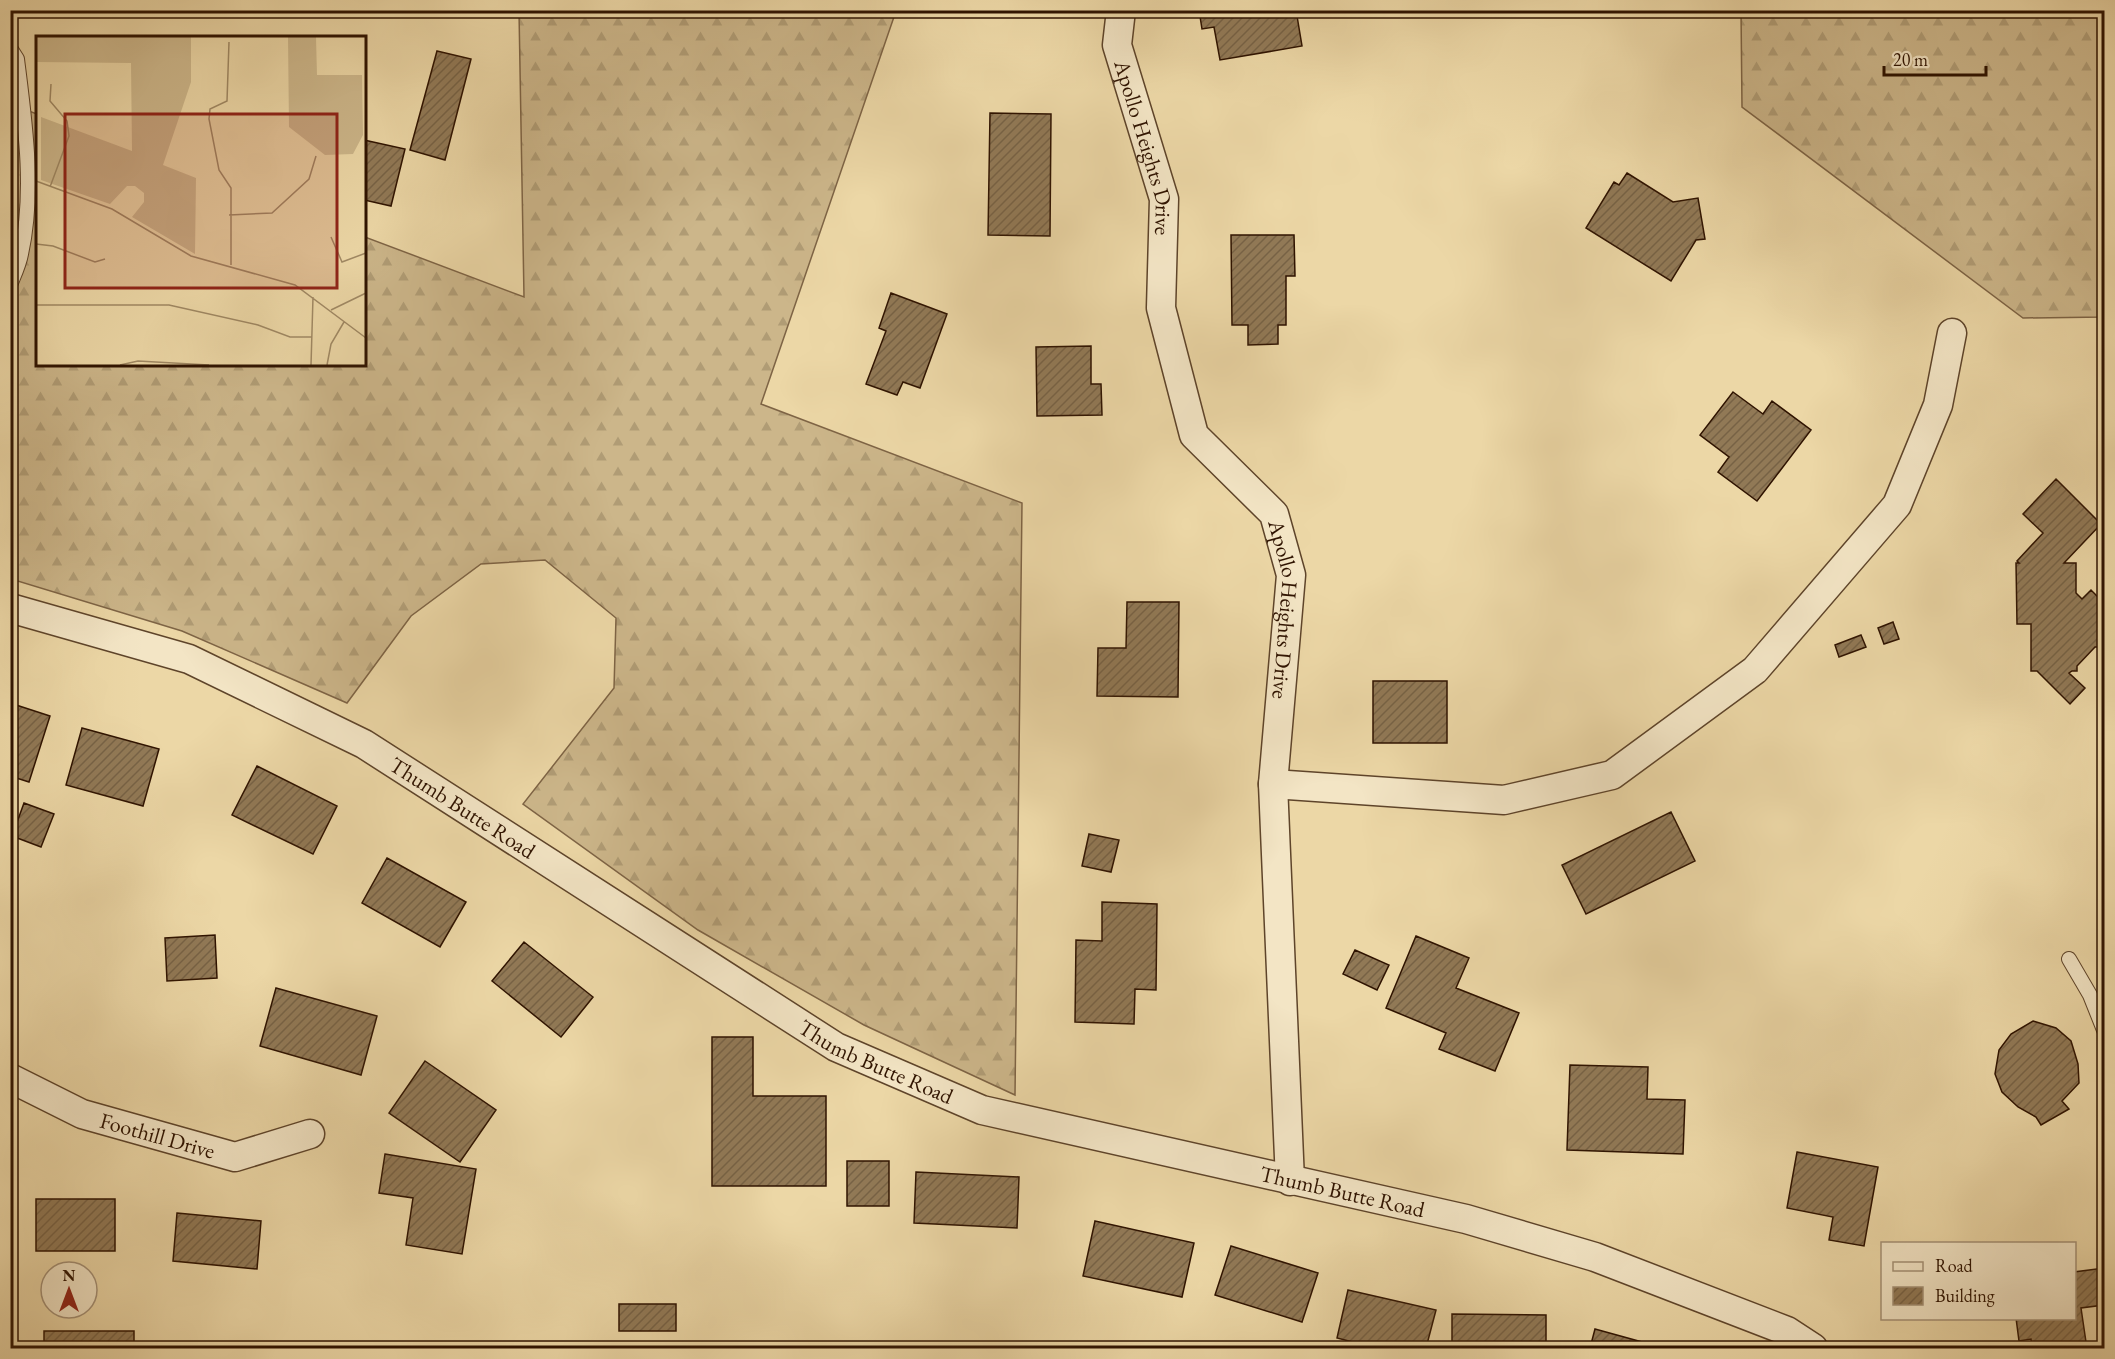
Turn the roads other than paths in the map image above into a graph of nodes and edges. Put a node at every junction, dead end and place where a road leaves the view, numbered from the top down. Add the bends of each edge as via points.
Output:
1 (1121, 10) edge
2 (10, 48) edge
3 (10, 285) edge
4 (1952, 333) dead end
5 (10, 608) edge
6 (1273, 784) junction
7 (2069, 959) dead end
8 (2104, 1030) edge
9 (10, 1078) edge
10 (310, 1134) dead end
11 (1290, 1181) junction
12 (1813, 1348) edge

1 - 6 street, Apollo Heights Drive via 1117,45 1164,199 1161,308 1194,435 1274,514 1291,575
2 - 3 lane via 17,59 28,171 21,256
4 - 6 street via 1938,405 1897,505 1755,669 1612,775 1504,800
5 - 11 street, Thumb Butte Road via 189,659 364,744 836,1047 982,1110
6 - 11 street, Apollo Heights Drive
7 - 8 lane
9 - 10 street, Foothill Drive via 82,1114 235,1157
11 - 12 street, Thumb Butte Road via 1466,1219 1595,1257 1787,1331

